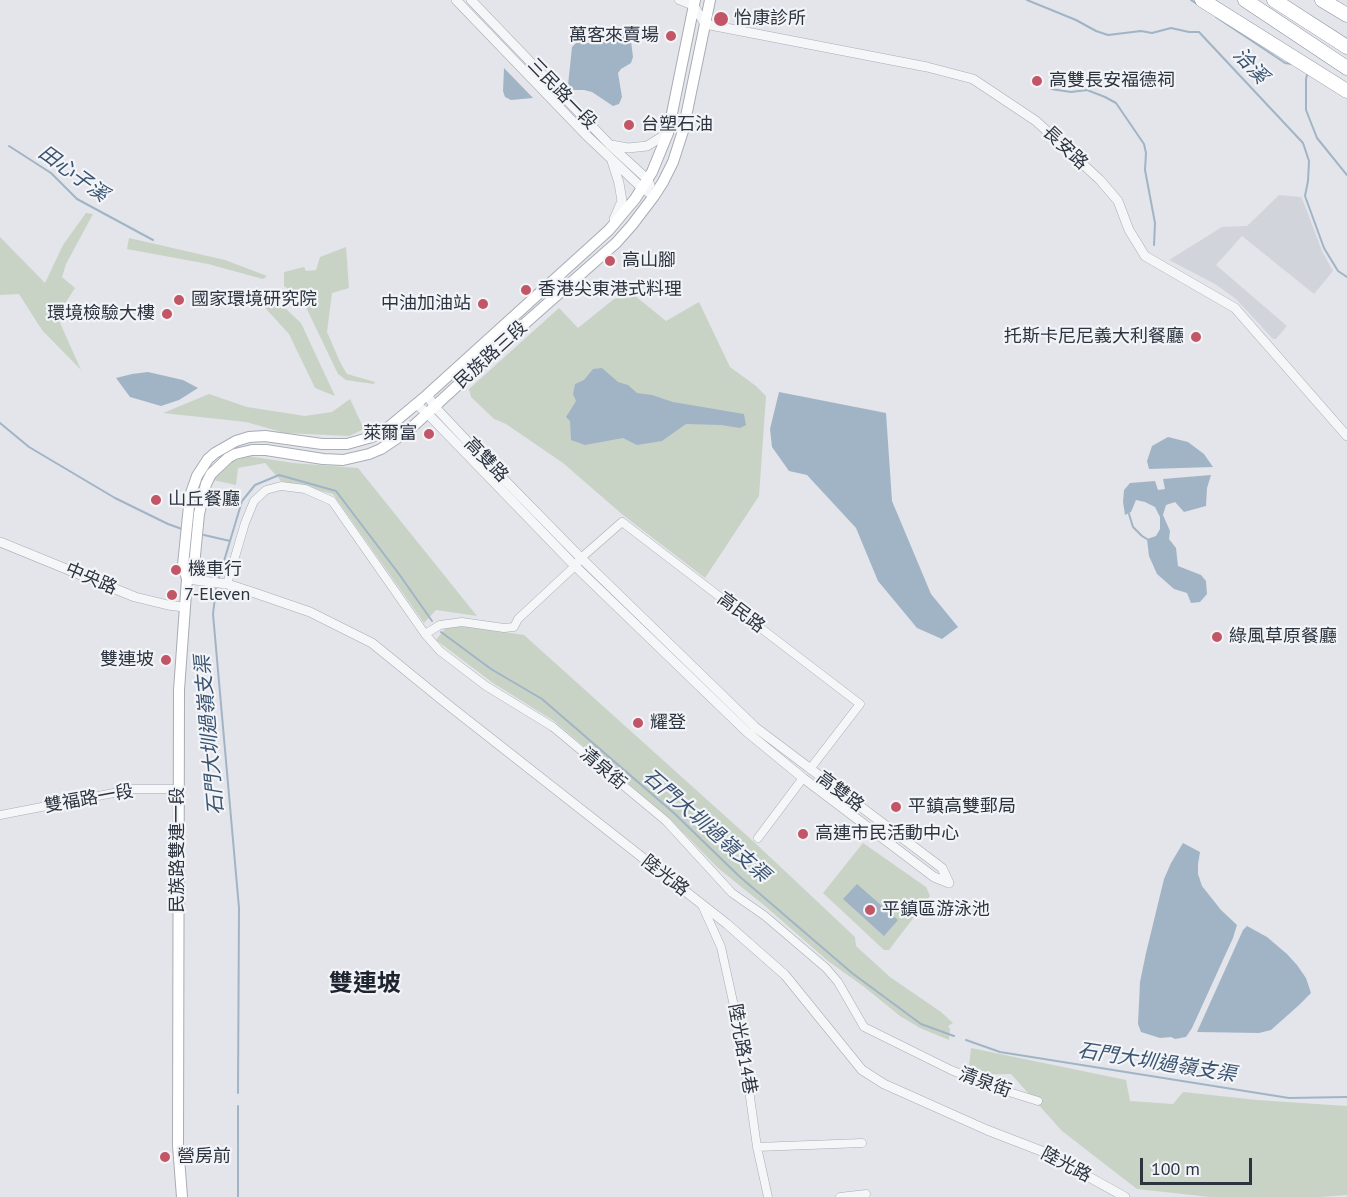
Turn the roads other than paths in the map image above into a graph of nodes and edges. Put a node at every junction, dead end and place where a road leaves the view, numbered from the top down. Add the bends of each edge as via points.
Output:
1 (456, 0) edge
2 (471, 0) edge
3 (679, 0) edge
4 (710, 0) edge
5 (1202, 0) edge
6 (1245, 0) edge
7 (1274, 0) edge
8 (1322, 0) edge
9 (694, 3) edge
10 (1347, 15) edge
11 (705, 24) junction
12 (1347, 46) edge
13 (1347, 68) edge
14 (1347, 91) edge
15 (668, 133) junction
16 (610, 145) junction
17 (611, 159) junction
18 (645, 183) junction
19 (654, 196) junction
20 (609, 230) junction
21 (427, 395) junction
22 (416, 405) junction
23 (431, 410) junction
24 (1347, 436) edge
25 (0, 542) edge
26 (578, 562) junction
27 (187, 579) junction
28 (227, 584) junction
29 (184, 607) junction
30 (425, 634) junction
31 (810, 770) junction
32 (803, 778) junction
33 (178, 789) junction
34 (0, 815) edge
35 (758, 838) dead end
36 (702, 905) junction
37 (1038, 1101) dead end
38 (862, 1143) dead end
39 (758, 1147) junction
40 (866, 1194) dead end
41 (182, 1197) edge
42 (768, 1197) edge
43 (840, 1197) edge
44 (1125, 1197) edge

1 - 17 street, 三民路一段
2 - 16 street, 三民路一段
3 - 9 street
4 - 11 main road, 民族路三段
5 - 14 highway
6 - 13 highway
7 - 12 highway
8 - 10 highway
9 - 11 street
9 - 15 main road, 民族路三段
11 - 19 main road, 民族路三段 via 683,131 668,172
11 - 24 street, 長安路 via 973,79 1036,121 1100,180 1118,201 1145,256 1235,308
15 - 16 street, 三民路一段 via 647,146
15 - 18 main road, 民族路三段
16 - 18 street
17 - 18 street, 三民路一段
17 - 20 street, 三民路一段 via 622,201
18 - 19 street, 三民路一段
18 - 20 main road, 民族路三段
19 - 23 main road, 民族路三段 via 616,243
20 - 21 main road, 民族路三段
21 - 22 main road, 民族路三段
21 - 23 street, 高雙路
22 - 23 street, 高雙路
22 - 27 main road, 民族路三段 via 385,430 360,442 335,445 249,437 224,447 208,459 196,476 190,496 183,565
23 - 26 street, 高雙路
23 - 27 main road, 民族路三段 via 392,442 356,458 323,459 252,450 228,458 206,484 194,566
25 - 29 street, 中央路 via 135,597
26 - 30 street via 514,627 462,622 440,625
26 - 31 street, 高雙路 via 755,727
26 - 31 street, 高民路 via 622,522 860,704
26 - 32 street, 高雙路 via 747,732
27 - 28 street, 陸光路
27 - 29 main road, 民族路三段
28 - 30 street, 清泉街 via 254,501 266,490 281,486 305,489 332,501
28 - 36 street, 陸光路 via 310,612 372,643
29 - 33 main road, 民族路雙連一段
30 - 37 street, 清泉街 via 440,651 486,686 552,727 666,821 732,893 826,968 864,1027 951,1070
31 - 32 street, 高雙路 via 942,868 949,883 934,877
32 - 35 street
33 - 34 street, 雙福路一段 via 134,789
33 - 41 main road, 民族路雙連一段 via 177,1093
36 - 39 street, 陸光路14巷 via 721,947 743,1047
36 - 44 street, 陸光路 via 785,975 862,1070 884,1084 1044,1152
38 - 39 street
39 - 42 street, 陸光路14巷
40 - 43 street

